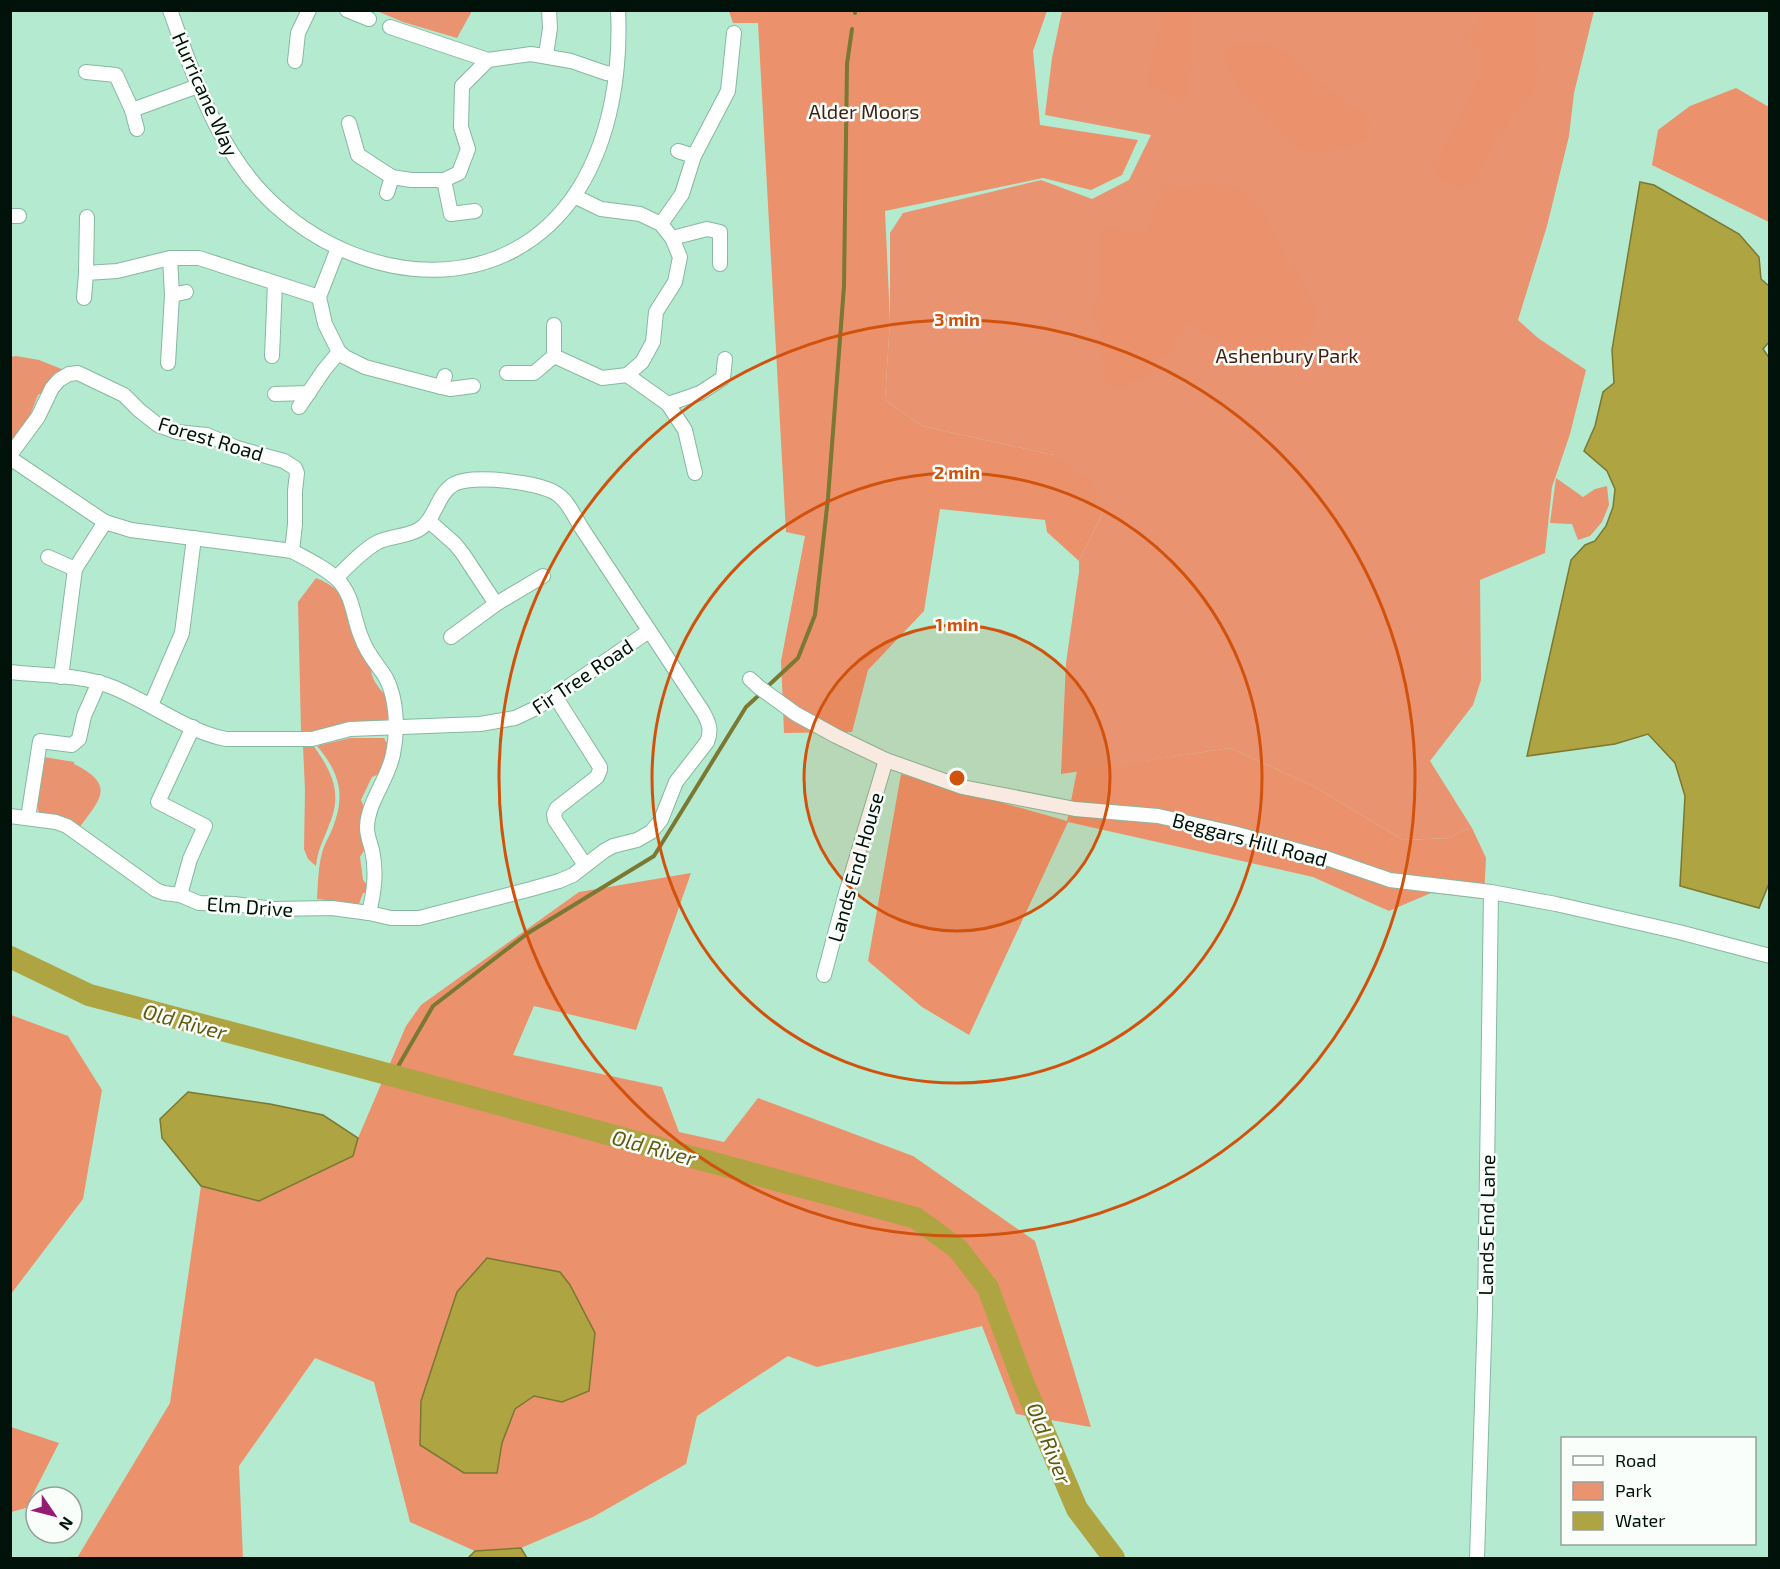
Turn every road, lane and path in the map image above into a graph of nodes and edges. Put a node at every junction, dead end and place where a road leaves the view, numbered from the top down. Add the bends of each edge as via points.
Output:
1 (170, 10) edge
2 (309, 10) edge
3 (347, 10) edge
4 (549, 10) edge
5 (618, 10) edge
6 (369, 18) dead end
7 (390, 27) dead end
8 (734, 33) dead end
9 (546, 56) junction
10 (488, 60) junction
11 (296, 61) dead end
12 (86, 72) dead end
13 (616, 74) junction
14 (198, 86) junction
15 (132, 110) junction
16 (350, 123) dead end
17 (137, 129) dead end
18 (678, 151) dead end
19 (694, 156) junction
20 (392, 177) junction
21 (444, 180) junction
22 (387, 193) dead end
23 (574, 196) junction
24 (476, 211) dead end
25 (451, 214) junction
26 (87, 217) dead end
27 (437, 219) dead end
28 (661, 224) junction
29 (672, 238) junction
30 (338, 248) junction
31 (170, 258) junction
32 (720, 264) dead end
33 (86, 273) junction
34 (275, 283) junction
35 (186, 292) dead end
36 (172, 295) junction
37 (319, 297) junction
38 (84, 298) dead end
39 (554, 325) dead end
40 (339, 352) junction
41 (272, 356) dead end
42 (554, 356) junction
43 (724, 359) dead end
44 (168, 363) dead end
45 (507, 373) dead end
46 (627, 375) junction
47 (473, 386) dead end
48 (316, 391) junction
49 (275, 394) dead end
50 (668, 404) junction
51 (299, 407) dead end
52 (10, 457) edge
53 (694, 473) dead end
54 (429, 521) junction
55 (105, 522) junction
56 (194, 538) junction
57 (292, 551) junction
58 (48, 557) dead end
59 (75, 569) junction
60 (543, 576) dead end
61 (336, 579) junction
62 (496, 604) junction
63 (649, 631) junction
64 (451, 637) dead end
65 (10, 672) edge
66 (61, 677) junction
67 (750, 679) dead end
68 (99, 682) junction
69 (555, 696) junction
70 (151, 705) junction
71 (193, 727) junction
72 (395, 728) junction
73 (886, 760) junction
74 (10, 816) edge
75 (28, 818) junction
76 (585, 865) junction
77 (1491, 892) junction
78 (180, 895) junction
79 (369, 913) junction
80 (1770, 956) edge
81 (824, 975) dead end
82 (1477, 1558) edge

1 - 14 street, Hurricane Way
2 - 11 street via 298,33
3 - 6 street
4 - 9 street
5 - 13 street, Hurricane Way
7 - 10 street
8 - 19 street via 728,91
9 - 10 street via 531,54
9 - 13 street
10 - 21 street via 462,86 461,127 468,149 459,173
12 - 15 street via 116,75
13 - 23 street, Hurricane Way via 603,136
14 - 15 street
14 - 30 street, Hurricane Way via 222,137 245,173 290,218
15 - 17 street
16 - 20 street via 358,155
18 - 19 street
19 - 28 street via 682,194
20 - 21 street
20 - 22 street
21 - 25 street
23 - 28 street via 601,209 640,214
23 - 30 street, Hurricane Way via 532,238 477,264 414,270 384,265
24 - 25 street
25 - 27 street
26 - 33 street
28 - 29 street
29 - 32 street via 707,229 726,230
29 - 46 street via 680,257 675,282 656,312 653,342 642,362
30 - 37 street
31 - 33 street via 117,271
31 - 34 street via 199,258
31 - 36 street
33 - 38 street
34 - 37 street
34 - 41 street
35 - 36 street
36 - 44 street
37 - 40 street via 325,324
39 - 42 street
40 - 47 street via 411,386 443,381 450,389
40 - 48 street via 328,364
42 - 45 street via 534,373
42 - 46 street via 602,378
43 - 50 street via 723,378 700,393
46 - 50 street
48 - 49 street
48 - 51 street
50 - 53 street via 685,430
52 - 55 street, Forest Road
52 - 57 street, Forest Road via 38,417 52,388 69,374 78,373 124,395 158,425 177,432 207,435 295,468
54 - 61 street via 417,531 377,543
54 - 62 street via 455,544
54 - 63 street via 449,489 469,480 550,489 564,499
55 - 56 street, Forest Road via 130,530
55 - 59 street
56 - 57 street, Forest Road
56 - 70 street via 182,633
57 - 61 street
58 - 59 street
59 - 66 street
60 - 62 street
61 - 72 street via 349,597 363,643 390,686
62 - 64 street
63 - 69 street, Fir Tree Road
63 - 76 street, Fir Tree Road via 703,712 710,735 676,782 661,820 651,832 613,846
65 - 66 street
66 - 68 street
67 - 73 street, Beggars Hill Road via 796,714
68 - 70 street
68 - 75 street via 76,743 40,741
69 - 72 street, Fir Tree Road via 524,715 502,721
69 - 76 street via 600,766 597,777 554,814
70 - 71 street
71 - 72 street, Fir Tree Road via 226,739 312,739 350,729
71 - 78 street via 158,802 205,826
72 - 79 street via 390,767 367,827 375,886
73 - 77 street, Beggars Hill Road via 962,787 1075,808 1158,816 1329,859 1390,880
73 - 81 street, Lands End House
74 - 75 street, Elm Drive
75 - 78 street, Elm Drive via 67,826 156,890
76 - 79 street, Elm Drive via 559,881 426,917 391,918
77 - 80 street, Beggars Hill Road via 1679,932
77 - 82 street, Lands End Lane
78 - 79 street, Elm Drive via 199,903

